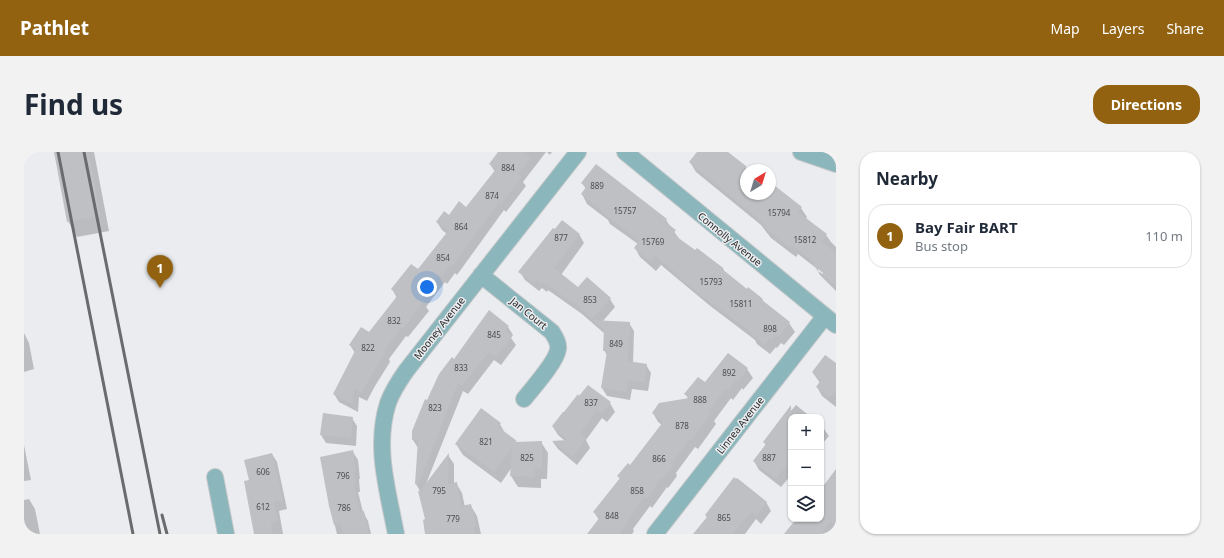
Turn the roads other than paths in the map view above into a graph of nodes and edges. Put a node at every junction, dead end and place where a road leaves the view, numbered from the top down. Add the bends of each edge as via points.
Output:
1 (578, 152) edge
2 (625, 152) edge
3 (801, 152) edge
4 (814, 152) edge
5 (836, 164) edge
6 (481, 275) junction
7 (831, 321) edge
8 (524, 399) dead end
9 (215, 477) dead end
10 (226, 534) edge
11 (396, 534) edge
12 (655, 534) edge

1 - 6 street, Mooney Avenue
2 - 7 street, Connolly Avenue
3 - 5 street
4 - 5 street
6 - 8 street, Jan Court via 552,332 556,340 558,350 554,360
6 - 11 street, Mooney Avenue via 406,371 388,402 381,450
7 - 12 street, Linnea Avenue
9 - 10 street

